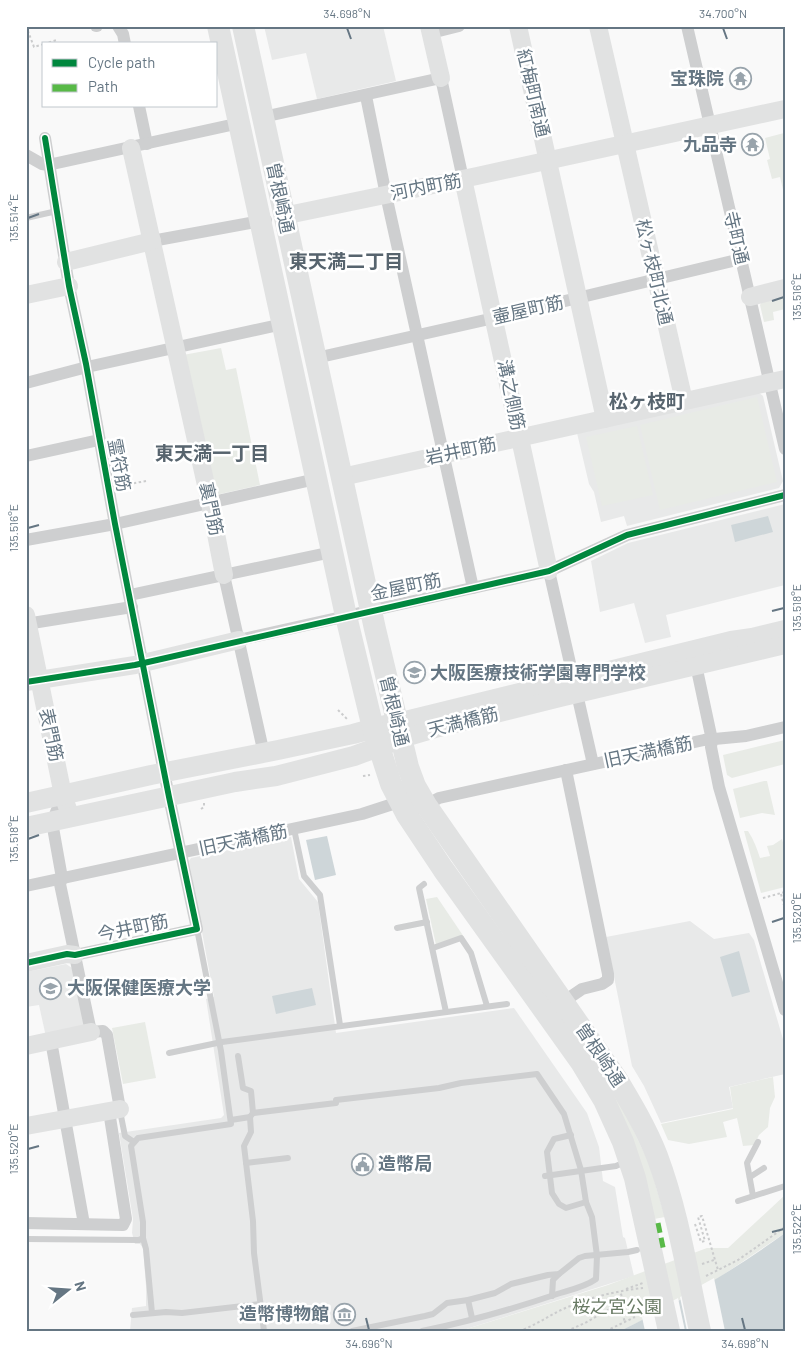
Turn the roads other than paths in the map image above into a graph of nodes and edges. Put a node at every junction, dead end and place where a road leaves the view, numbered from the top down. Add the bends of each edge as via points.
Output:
1 (118, 26) edge
2 (218, 26) edge
3 (243, 26) edge
4 (459, 26) edge
5 (518, 26) edge
6 (598, 26) edge
7 (687, 26) edge
8 (430, 30) edge
9 (125, 42) edge
10 (441, 78) junction
11 (366, 96) junction
12 (139, 108) edge
13 (785, 109) edge
14 (262, 117) junction
15 (240, 123) junction
16 (710, 125) junction
17 (45, 138) dead end
18 (625, 144) junction
19 (139, 146) junction
20 (26, 155) edge
21 (547, 160) junction
22 (48, 165) junction
23 (463, 179) junction
24 (386, 194) junction
25 (57, 211) junction
26 (284, 216) junction
27 (26, 218) edge
28 (260, 221) junction
29 (152, 241) junction
30 (741, 259) junction
31 (66, 262) junction
32 (655, 279) junction
33 (69, 286) junction
34 (785, 288) edge
35 (26, 295) edge
36 (750, 296) junction
37 (578, 298) junction
38 (494, 318) junction
39 (283, 324) junction
40 (418, 336) junction
41 (176, 347) junction
42 (316, 358) junction
43 (87, 367) junction
44 (777, 381) edge
45 (26, 382) edge
46 (684, 401) junction
47 (605, 419) junction
48 (520, 438) junction
49 (100, 440) junction
50 (785, 449) edge
51 (443, 455) junction
52 (26, 456) edge
53 (342, 477) junction
54 (316, 479) junction
55 (785, 495) edge
56 (210, 503) junction
57 (115, 524) junction
58 (26, 540) edge
59 (332, 552) junction
60 (549, 571) junction
61 (224, 575) junction
62 (473, 588) junction
63 (131, 601) junction
64 (371, 610) junction
65 (346, 616) junction
66 (27, 621) edge
67 (785, 630) edge
68 (239, 640) junction
69 (785, 645) edge
70 (142, 657) junction
71 (696, 665) junction
72 (33, 681) edge
73 (574, 687) junction
74 (785, 727) edge
75 (399, 730) junction
76 (376, 738) junction
77 (712, 740) junction
78 (264, 754) junction
79 (593, 764) junction
80 (566, 770) junction
81 (164, 772) junction
82 (63, 796) junction
83 (169, 797) junction
84 (399, 802) junction
85 (26, 803) edge
86 (426, 805) junction
87 (71, 818) junction
88 (52, 822) junction
89 (26, 827) edge
90 (294, 829) junction
91 (181, 854) junction
92 (62, 878) junction
93 (424, 884) dead end
94 (26, 886) edge
95 (428, 922) junction
96 (397, 928) dead end
97 (197, 929) junction
98 (432, 948) junction
99 (75, 955) junction
100 (26, 963) edge
101 (563, 1002) junction
102 (507, 1004) dead end
103 (487, 1006) junction
104 (785, 1010) edge
105 (446, 1012) junction
106 (340, 1025) junction
107 (91, 1032) junction
108 (51, 1041) junction
109 (218, 1044) junction
110 (26, 1046) edge
111 (169, 1053) dead end
112 (238, 1056) dead end
113 (114, 1110) junction
114 (252, 1115) junction
115 (64, 1120) junction
116 (231, 1120) junction
117 (26, 1126) edge
118 (571, 1135) junction
119 (134, 1142) junction
120 (758, 1142) dead end
121 (288, 1158) dead end
122 (630, 1161) junction
123 (246, 1163) junction
124 (764, 1168) dead end
125 (581, 1170) junction
126 (547, 1176) junction
127 (750, 1177) junction
128 (785, 1186) edge
129 (753, 1196) junction
130 (738, 1201) dead end
131 (586, 1202) junction
132 (26, 1223) edge
133 (84, 1224) junction
134 (143, 1238) junction
135 (26, 1239) edge
136 (645, 1253) junction
137 (597, 1256) junction
138 (559, 1274) junction
139 (552, 1296) junction
140 (468, 1300) junction
141 (260, 1304) junction
142 (152, 1313) junction
143 (133, 1315) dead end
144 (425, 1316) junction
145 (472, 1318) junction
146 (391, 1327) edge
147 (363, 1330) edge
148 (425, 1330) edge
149 (264, 1331) edge
150 (352, 1331) edge
151 (669, 1331) edge
152 (700, 1331) edge

1 - 9 street
2 - 15 highway, 曽根崎通
3 - 14 highway, 曽根崎通
4 - 8 street
5 - 21 street, 紅梅町南通
6 - 18 street, 松ヶ枝町北通
7 - 16 street, 寺町通
8 - 10 street, 溝之側筋
10 - 11 street
10 - 23 street, 溝之側筋
11 - 14 street
11 - 24 street
12 - 19 street, 裏門筋
13 - 16 street, 河内町筋
14 - 26 highway, 曽根崎通
15 - 19 street
15 - 28 highway, 曽根崎通
16 - 18 street, 河内町筋
16 - 30 street, 寺町通
17 - 22 street, 霊符筋 via 50,159
18 - 21 street, 河内町筋
18 - 32 street, 松ヶ枝町北通
19 - 22 street
19 - 29 street, 裏門筋
20 - 22 street
21 - 23 street, 河内町筋
21 - 37 street, 紅梅町南通
22 - 25 street, 霊符筋
23 - 24 street, 河内町筋
23 - 38 street, 溝之側筋
24 - 26 street, 河内町筋
24 - 40 street
25 - 27 lane
25 - 31 street, 霊符筋
26 - 28 street, 河内町筋
26 - 42 highway, 曽根崎通
28 - 29 street, 河内町筋
28 - 39 highway, 曽根崎通
29 - 31 street, 河内町筋
29 - 41 street, 裏門筋
30 - 32 street, 壷屋町筋
30 - 36 street, 寺町通
31 - 33 street, 霊符筋
32 - 37 street, 壷屋町筋
32 - 46 street, 松ヶ枝町北通
33 - 35 street
33 - 43 street, 霊符筋
34 - 36 street
36 - 44 street, 寺町通
37 - 38 street, 壷屋町筋
37 - 47 street, 紅梅町南通
38 - 40 street, 壷屋町筋
38 - 48 street, 溝之側筋
39 - 41 street
39 - 54 highway, 曽根崎通
40 - 42 street, 壷屋町筋
40 - 51 street
41 - 43 street
41 - 56 street, 裏門筋
42 - 53 highway, 曽根崎通
43 - 45 street
43 - 49 street, 霊符筋
44 - 46 street, 岩井町筋
44 - 50 street, 寺町通
46 - 47 street, 岩井町筋
47 - 48 street, 岩井町筋
48 - 51 street, 岩井町筋
48 - 60 street, 溝之側筋
49 - 52 street
49 - 57 street, 霊符筋
51 - 53 street, 岩井町筋
51 - 62 street
53 - 64 highway, 曽根崎通
54 - 56 street
54 - 59 highway, 曽根崎通
55 - 60 street, 金屋町筋 via 627,535
56 - 57 street
56 - 61 street, 裏門筋
57 - 58 street
57 - 63 street, 霊符筋
59 - 61 street
59 - 65 highway, 曽根崎通
60 - 62 street, 金屋町筋
60 - 73 street, 溝之側筋
61 - 63 street
61 - 68 street, 裏門筋
62 - 64 street, 金屋町筋
63 - 66 street
63 - 70 street, 霊符筋
64 - 65 street, 金屋町筋
64 - 75 highway, 曽根崎通
65 - 68 street, 金屋町筋
65 - 76 highway, 曽根崎通
66 - 72 street, 表門筋
67 - 73 street, 天満橋筋 via 731,640
68 - 70 street, 金屋町筋
68 - 78 street, 裏門筋
69 - 71 street, 天満橋筋
70 - 72 street, 金屋町筋
70 - 81 street, 霊符筋
71 - 73 street, 天満橋筋
71 - 77 street
72 - 82 street, 表門筋
73 - 75 street, 天満橋筋
73 - 79 street, 溝之側筋
74 - 77 street, 旧天満橋筋
75 - 76 main road, 天満橋筋
75 - 86 highway, 曽根崎通 via 408,767
76 - 78 main road, 天満橋筋
76 - 83 main road, 天満橋筋 via 354,756 276,776
76 - 84 highway, 曽根崎通
77 - 79 street, 旧天満橋筋
77 - 104 street via 719,787
78 - 81 main road, 天満橋筋
79 - 80 street, 旧天満橋筋
80 - 86 street, 旧天満橋筋 via 439,798
80 - 101 street via 608,980 582,989
81 - 82 main road, 天満橋筋
81 - 83 street, 霊符筋
82 - 85 main road, 天満橋筋
82 - 87 street, 表門筋
82 - 88 street
83 - 87 main road, 天満橋筋
83 - 91 street, 霊符筋
84 - 90 street, 旧天満橋筋
84 - 122 highway, 曽根崎通 via 581,1062 604,1100
86 - 101 highway, 曽根崎通
87 - 88 main road, 天満橋筋
88 - 89 main road, 天満橋筋
88 - 92 street
90 - 91 street, 旧天満橋筋
90 - 106 lane via 304,876 320,894
91 - 92 street, 旧天満橋筋
91 - 97 street, 霊符筋
92 - 94 street, 旧天満橋筋
92 - 99 street via 60,884
93 - 95 lane via 419,888
95 - 96 lane
95 - 98 lane
97 - 99 street, 今井町筋
97 - 109 lane
98 - 103 lane via 461,938 471,953
98 - 105 lane
99 - 100 street
99 - 107 street
101 - 152 highway, 曽根崎通 via 616,1078 647,1132 676,1219
102 - 103 lane
103 - 105 lane
105 - 106 lane
106 - 109 lane
107 - 108 street
107 - 113 street via 103,1031 107,1035
108 - 110 street
108 - 115 street
109 - 111 lane
109 - 116 lane
112 - 114 lane via 243,1088 251,1092
113 - 115 street
113 - 119 lane via 125,1136
113 - 133 street via 126,1219 123,1225
114 - 116 lane
114 - 118 lane via 336,1103 336,1100 537,1074 564,1114
114 - 123 lane via 251,1132 244,1146
115 - 117 street
115 - 133 street
116 - 119 lane via 232,1124 138,1138
118 - 125 lane
118 - 126 lane via 557,1137 551,1143
119 - 134 lane via 131,1146 144,1222
120 - 127 lane via 747,1162
121 - 123 lane
122 - 125 lane
122 - 136 highway, 曽根崎通 via 640,1196
123 - 141 lane
124 - 127 lane
125 - 126 lane
125 - 131 lane
126 - 131 lane via 559,1204 566,1208
127 - 129 lane
128 - 129 lane
129 - 130 lane
131 - 137 lane via 592,1217
132 - 133 street
134 - 135 lane
134 - 142 lane
136 - 137 lane
136 - 151 highway, 曽根崎通
137 - 138 lane via 579,1258
137 - 139 lane via 596,1278
138 - 139 lane via 553,1280
138 - 140 lane via 512,1284 495,1293
139 - 145 lane
140 - 144 lane via 447,1304
140 - 145 lane
141 - 142 lane
141 - 149 lane
142 - 143 lane
144 - 146 lane
144 - 148 lane
145 - 148 lane
146 - 147 lane
147 - 150 lane

